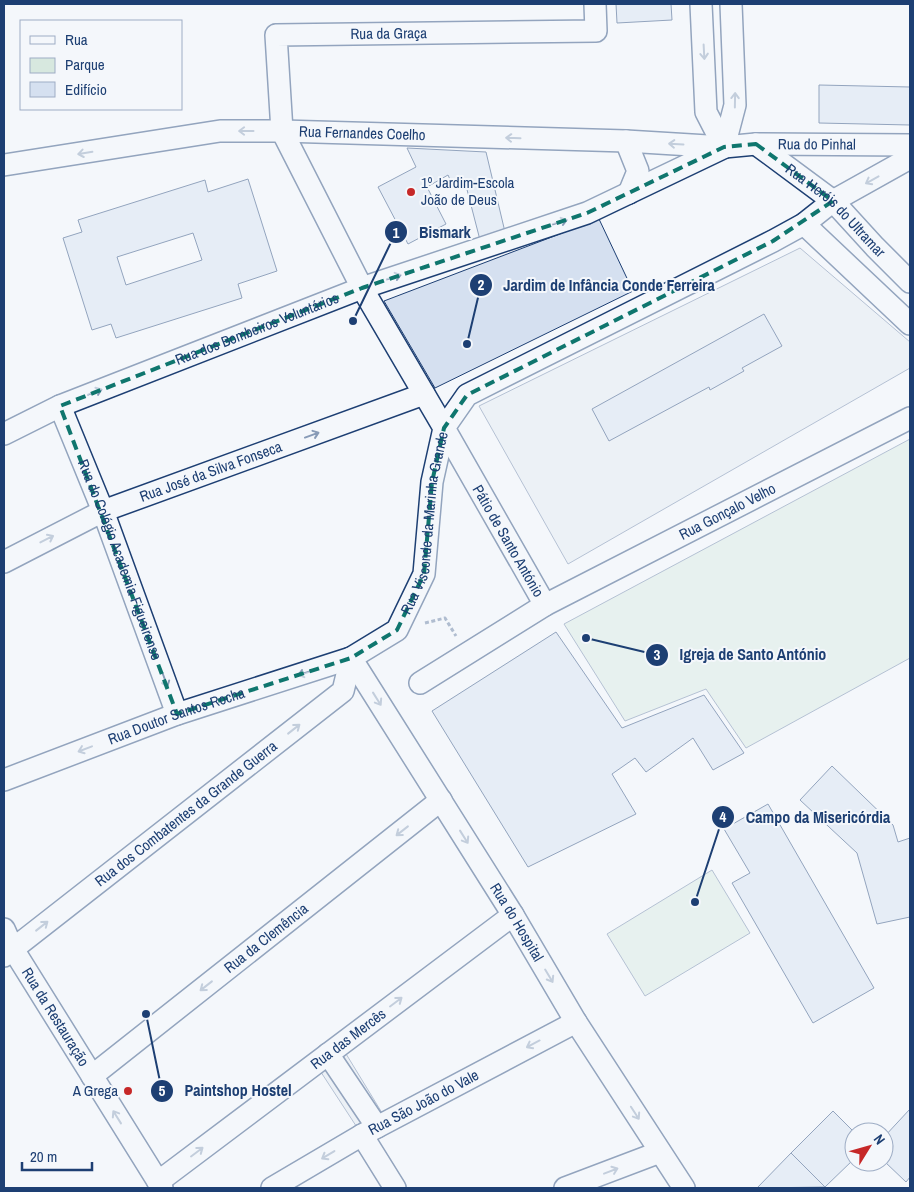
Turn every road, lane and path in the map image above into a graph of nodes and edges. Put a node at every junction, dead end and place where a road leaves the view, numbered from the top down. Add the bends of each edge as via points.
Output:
1 (595, 4) edge
2 (701, 4) edge
3 (731, 4) edge
4 (282, 131) junction
5 (626, 141) junction
6 (756, 144) junction
7 (910, 145) edge
8 (724, 147) junction
9 (910, 158) edge
10 (4, 165) edge
11 (629, 193) junction
12 (833, 201) junction
13 (804, 224) junction
14 (875, 247) junction
15 (853, 270) junction
16 (910, 282) edge
17 (362, 288) junction
18 (909, 319) edge
19 (424, 394) junction
20 (60, 406) junction
21 (910, 418) edge
22 (444, 428) junction
23 (4, 434) edge
24 (103, 511) junction
25 (4, 562) edge
26 (544, 605) junction
27 (396, 630) junction
28 (467, 653) junction
29 (351, 658) junction
30 (420, 683) dead end
31 (177, 714) junction
32 (4, 780) edge
33 (441, 800) junction
34 (513, 915) junction
35 (4, 929) edge
36 (8, 953) edge
37 (576, 1022) junction
38 (328, 1054) junction
39 (92, 1076) junction
40 (369, 1131) junction
41 (660, 1152) junction
42 (160, 1185) edge
43 (272, 1188) edge
44 (395, 1188) edge
45 (565, 1188) edge
46 (684, 1188) edge

1 - 4 street, Rua da Graça via 596,31 276,35
2 -> 8 street via 706,112
8 -> 3 street via 735,105
5 -> 4 street, Rua Fernandes Coelho
4 -> 10 street, Rua Fernandes Coelho via 220,132
4 - 17 street, Rua Visconde da Marinha Grande
8 -> 5 street, Rua Fernandes Coelho
5 - 11 street via 638,171
6 - 7 street, Rua do Pinhal
6 - 8 street, Rua do Pinhal
6 - 12 street, Rua Heróis do Ultramar
8 - 11 street, Rua dos Bombeiros Voluntários
9 -> 12 street
17 -> 11 street, Rua dos Bombeiros Voluntários via 587,213
12 - 13 street
12 - 14 street, Rua Heróis do Ultramar
13 - 15 street
13 - 22 street via 467,395
14 - 15 street
14 - 16 street, Rua Heróis do Ultramar
15 - 18 street
17 - 19 street, Rua Visconde da Marinha Grande
20 -> 17 street, Rua dos Bombeiros Voluntários
19 - 22 street, Rua Visconde da Marinha Grande
24 -> 19 street, Rua José da Silva Fonseca
20 - 23 street, Rua dos Bombeiros Voluntários
20 - 24 street, Rua do Colégio Academia Figueirense
21 - 26 street, Rua Gonçalo Velho
22 - 26 street, Pátio de Santo António
22 - 27 street, Rua Visconde da Marinha Grande via 432,482 424,574
25 -> 24 street, Rua José da Silva Fonseca
24 -> 31 street, Rua do Colégio Academia Figueirense
26 - 28 street, Pátio de Santo António
27 - 28 path via 445,618
27 - 29 street, Rua Visconde da Marinha Grande
28 - 30 street, Pátio de Santo António
29 -> 31 street, Rua Doutor Santos Rocha
29 -> 33 street, Rua do Hospital
36 -> 29 street, Rua dos Combatentes da Grande Guerra via 342,691
31 -> 32 street, Rua Doutor Santos Rocha
33 -> 34 street, Rua do Hospital
33 -> 39 street, Rua da Clemência
34 -> 37 street, Rua do Hospital
38 -> 34 street, Rua das Mercês
35 - 36 street, Rua da Restauração
36 - 39 street, Rua da Restauração
37 -> 40 street, Rua São João do Vale
37 -> 41 street, Rua do Hospital
38 - 40 street
42 -> 38 street, Rua das Mercês
42 -> 39 street, Rua da Restauração
40 -> 43 street, Rua São João do Vale
40 - 44 street
45 -> 41 street
41 - 46 street, Rua do Hospital

